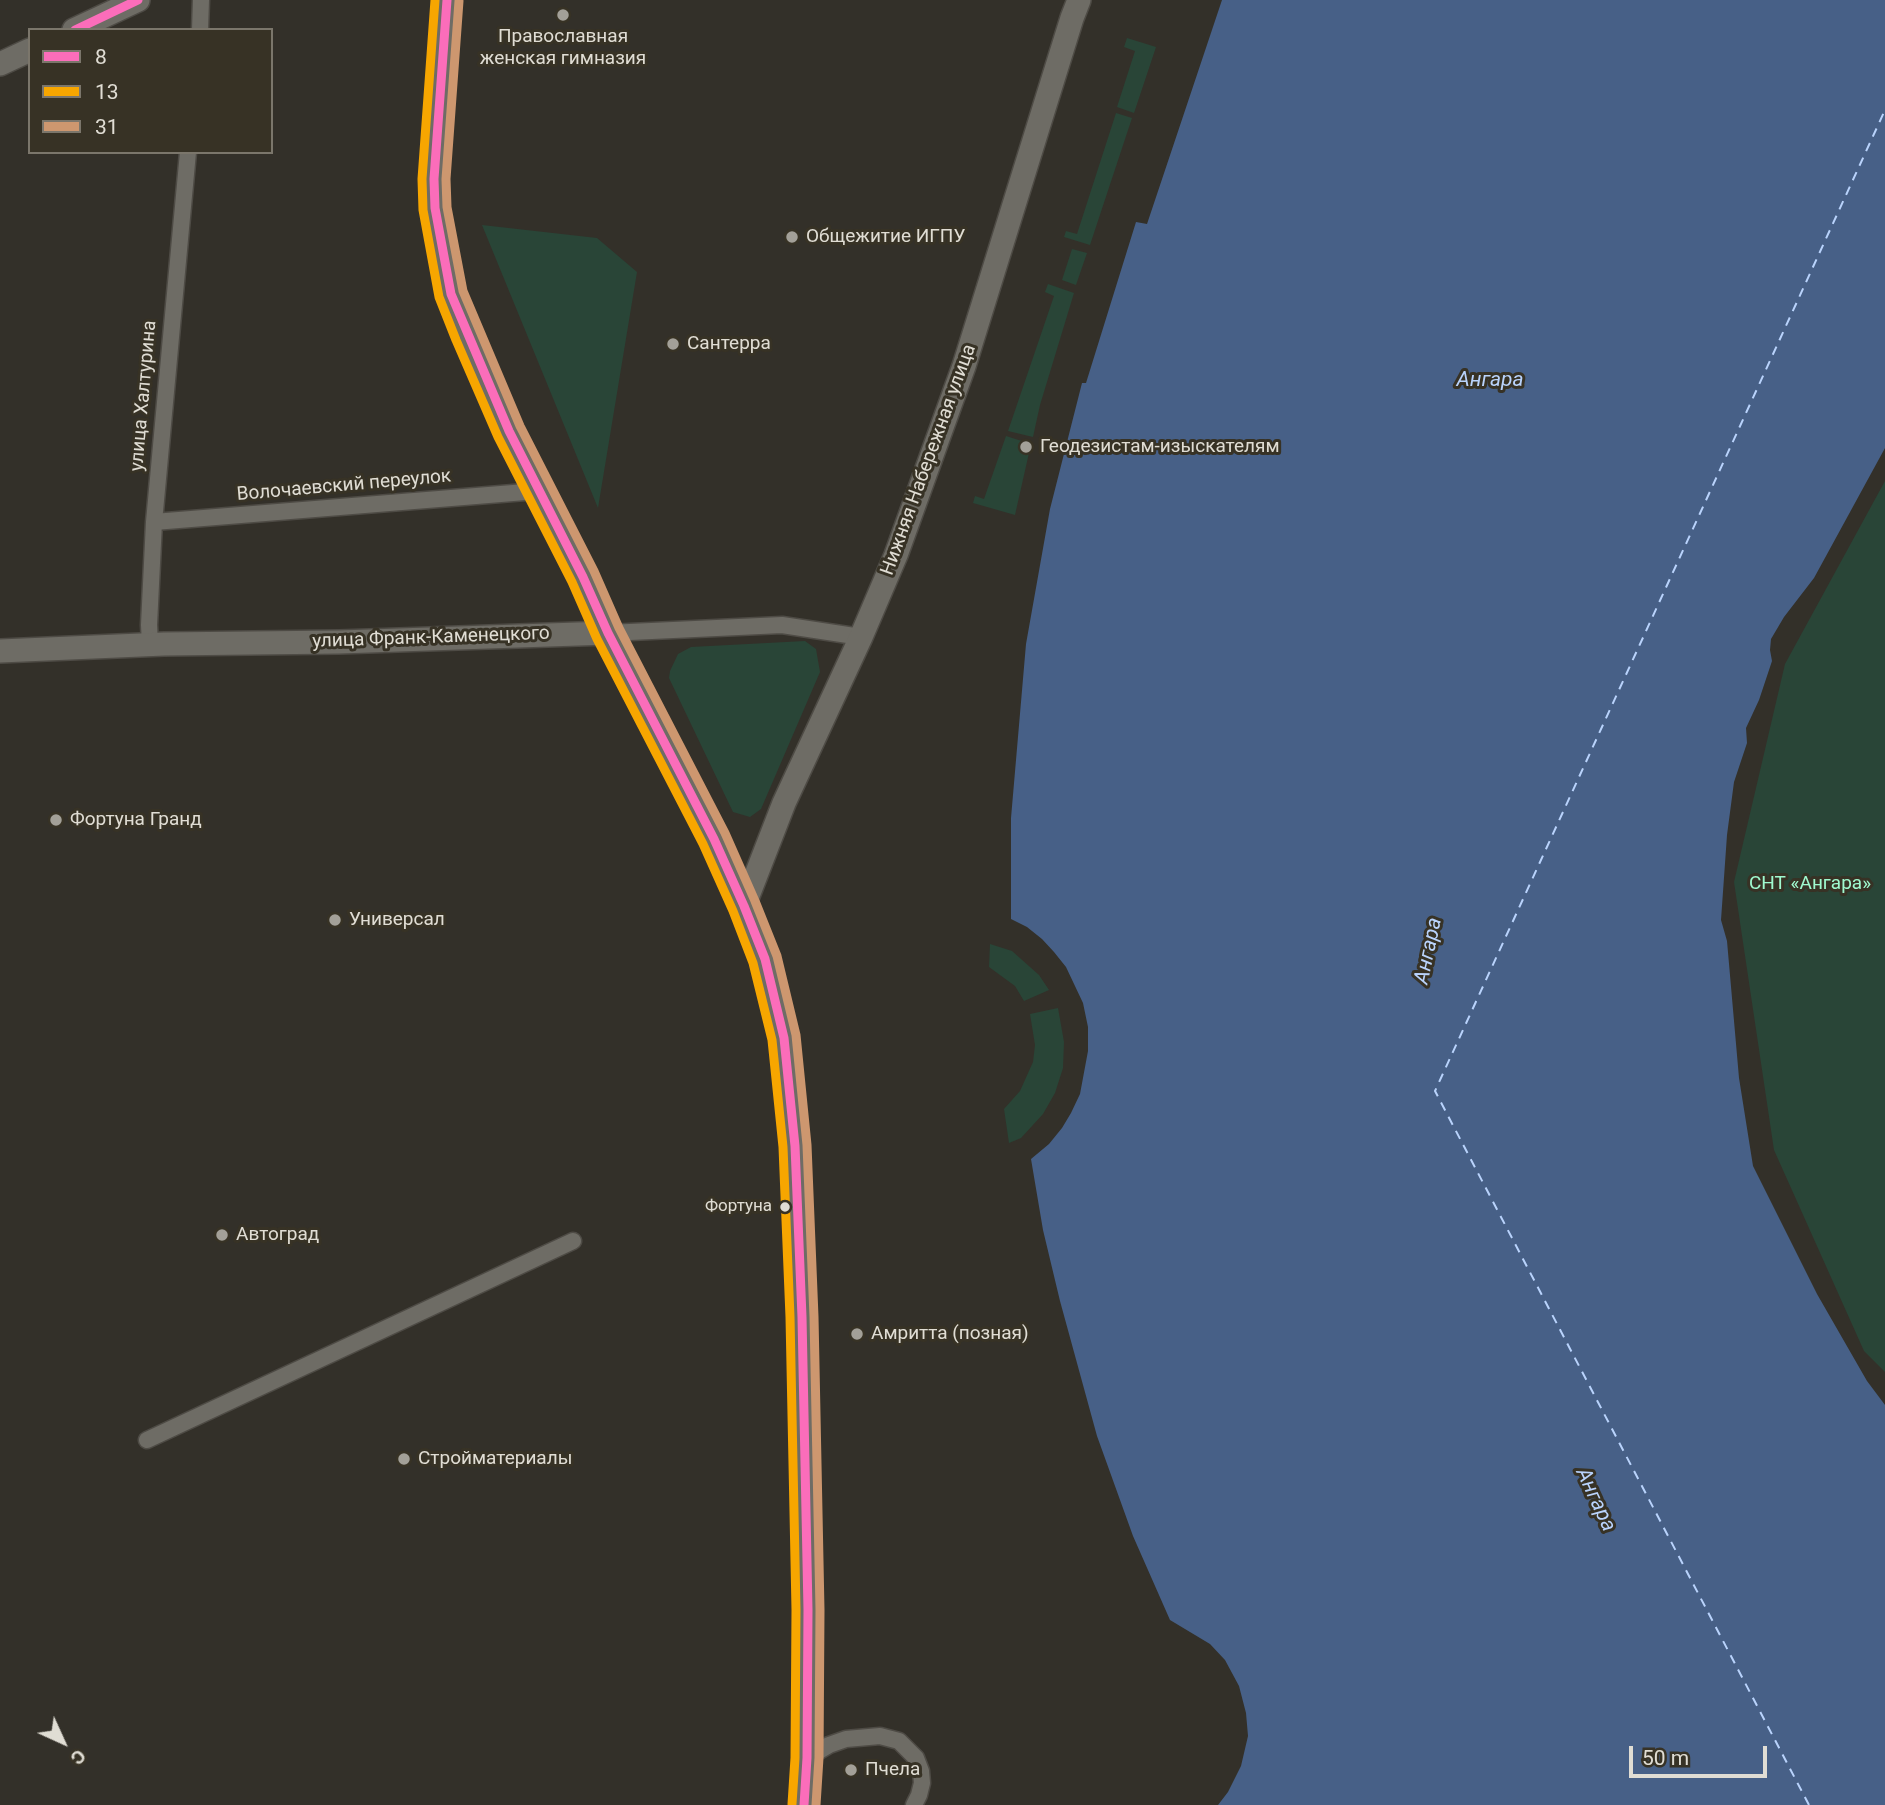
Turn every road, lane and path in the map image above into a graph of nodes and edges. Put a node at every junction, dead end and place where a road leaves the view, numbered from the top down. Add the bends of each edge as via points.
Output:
1 (138, 0) edge
2 (201, 0) edge
3 (447, 0) edge
4 (1079, 0) edge
5 (78, 28) edge
6 (200, 28) edge
7 (28, 51) edge
8 (0, 64) edge
9 (188, 154) edge
10 (538, 491) junction
11 (154, 522) junction
12 (608, 633) junction
13 (861, 638) junction
14 (150, 645) junction
15 (0, 650) edge
16 (744, 906) junction
17 (573, 1241) dead end
18 (148, 1440) dead end
19 (807, 1758) junction
20 (804, 1805) edge
21 (914, 1805) edge

1 - 5 main road
2 - 6 street
3 - 10 main road via 433,179 443,257 467,335
4 - 13 main road, Нижняя Набережная улица via 964,366
7 - 8 main road
9 - 11 street, улица Халтурина
10 - 11 street, Волочаевский переулок
10 - 12 main road
11 - 14 street, улица Халтурина
12 - 13 street, улица Франк-Каменецкого via 782,625
12 - 14 main road, улица Франк-Каменецкого
12 - 16 main road
13 - 16 main road, Нижняя Набережная улица via 784,803
14 - 15 main road, улица Франк-Каменецкого
16 - 19 main road via 765,959 784,1038 795,1146 808,1610
17 - 18 street
19 - 20 main road
19 - 21 street via 846,1739 880,1736 899,1741 916,1758 921,1771

